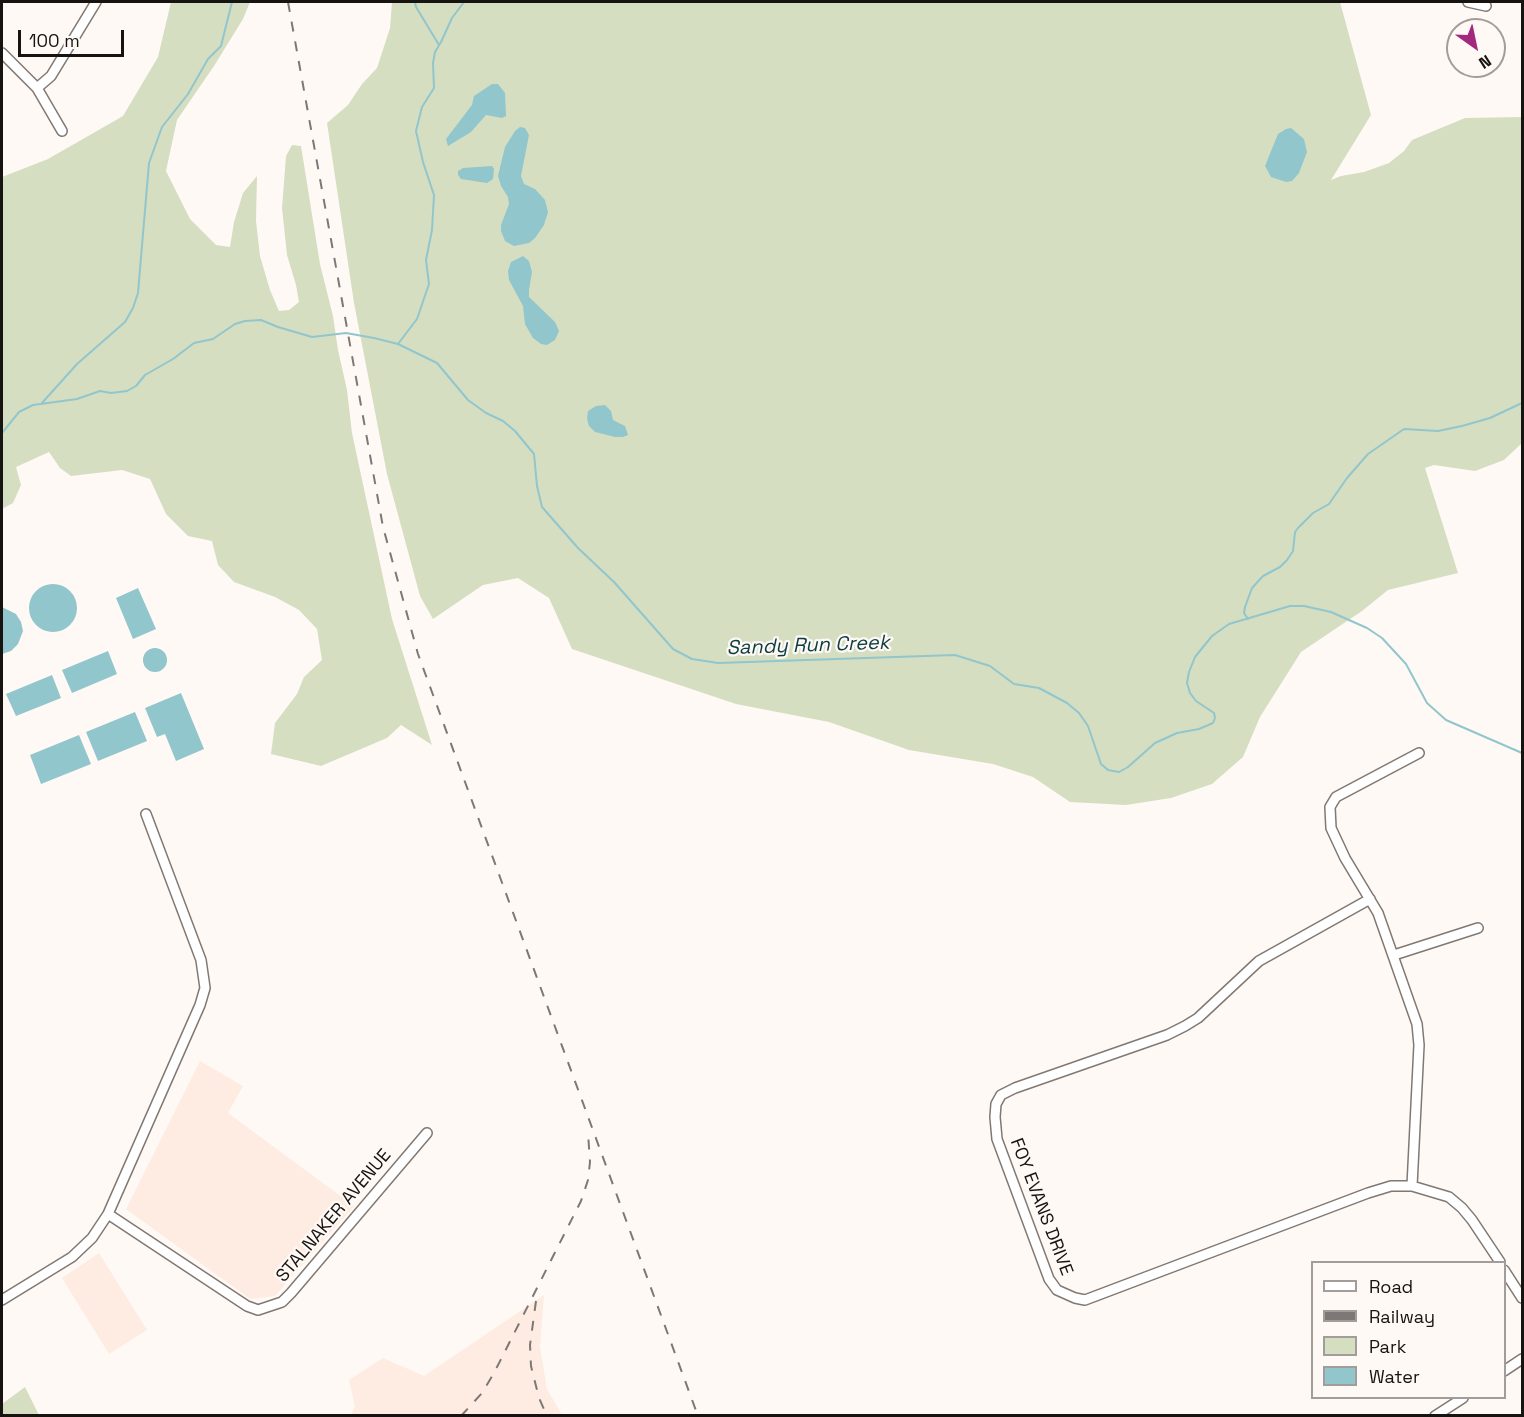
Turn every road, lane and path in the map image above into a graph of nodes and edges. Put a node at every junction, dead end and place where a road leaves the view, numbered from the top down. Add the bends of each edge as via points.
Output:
1 (96, 2) edge
2 (1468, 2) edge
3 (1486, 6) dead end
4 (2, 53) edge
5 (38, 88) junction
6 (62, 131) dead end
7 (1419, 753) dead end
8 (146, 814) dead end
9 (1370, 898) junction
10 (1478, 928) dead end
11 (1394, 955) junction
12 (427, 1133) dead end
13 (1412, 1186) junction
14 (108, 1214) junction
15 (1499, 1261) edge
16 (1506, 1273) edge
17 (1522, 1298) edge
18 (2, 1300) edge
19 (1522, 1359) edge
20 (1506, 1370) edge
21 (1461, 1399) edge
22 (1435, 1416) edge

1 - 5 street via 51,76
2 - 3 street
4 - 5 street
5 - 6 street
7 - 9 street via 1336,796 1330,807 1331,828
8 - 14 street via 201,960 204,988 194,1022
9 - 11 street
9 - 13 street, FOY EVANS DRIVE via 1259,962 1185,1026 1002,1095 995,1111 997,1139 1049,1279 1057,1290 1084,1300 1368,1193 1391,1186
10 - 11 street
11 - 13 street via 1417,1024 1419,1045
12 - 14 street, STALNAKER AVENUE via 291,1293 282,1302 258,1310
13 - 15 street, FOY EVANS DRIVE via 1440,1193 1462,1208
14 - 18 street via 92,1238 72,1257
16 - 17 street
19 - 20 street
21 - 22 street

